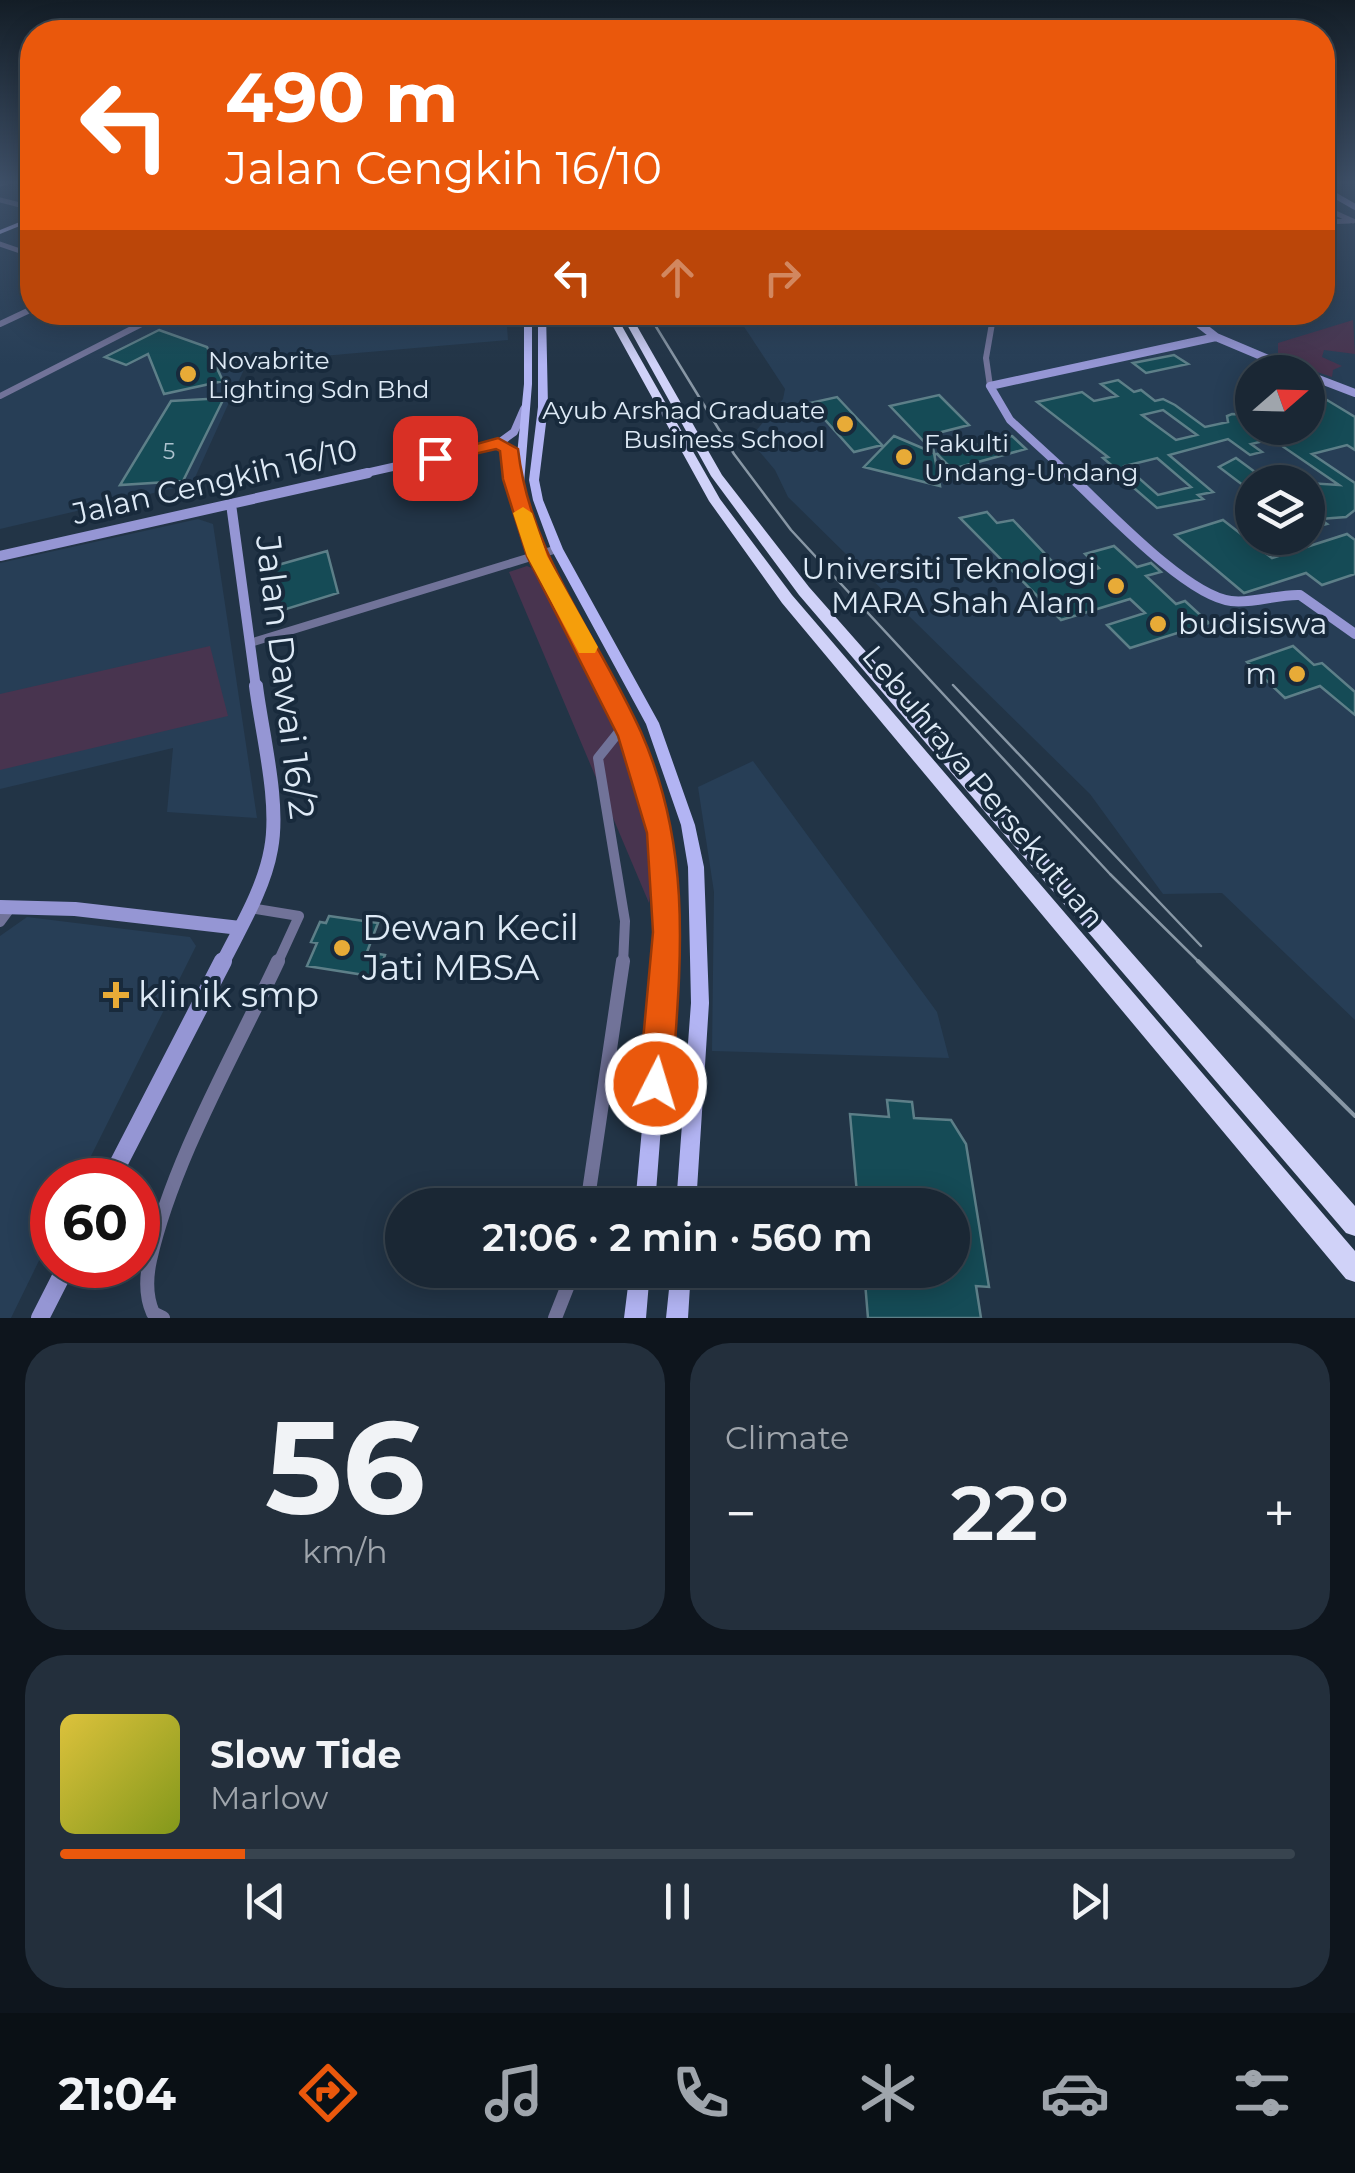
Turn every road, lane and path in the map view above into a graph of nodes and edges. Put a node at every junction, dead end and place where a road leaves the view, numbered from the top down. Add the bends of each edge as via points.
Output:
1 (139, 325) edge
2 (528, 325) edge
3 (542, 325) edge
4 (616, 325) edge
5 (631, 325) edge
6 (992, 325) edge
7 (1201, 325) edge
8 (1216, 337) junction
9 (1259, 355) edge
10 (1325, 381) edge
11 (990, 386) junction
12 (1355, 392) edge
13 (0, 396) edge
14 (527, 403) junction
15 (498, 443) junction
16 (518, 496) junction
17 (231, 504) junction
18 (558, 549) junction
19 (0, 556) edge
20 (537, 556) junction
21 (1355, 634) edge
22 (250, 644) junction
23 (626, 723) junction
24 (6, 906) edge
25 (249, 908) junction
26 (0, 922) edge
27 (240, 928) junction
28 (121, 1158) edge
29 (590, 1188) edge
30 (646, 1188) edge
31 (687, 1188) edge
32 (1355, 1224) edge
33 (1355, 1270) edge
34 (55, 1288) edge
35 (568, 1288) edge
36 (638, 1288) edge
37 (680, 1288) edge
38 (40, 1318) edge
39 (164, 1318) edge
40 (555, 1318) edge
41 (636, 1318) edge
42 (677, 1318) edge

1 - 13 street
2 - 14 main road
3 - 18 main road via 543,406 534,480
4 - 33 highway, Lebuhraya Persekutuan via 714,500 787,598
5 - 32 highway, Lebuhraya Persekutuan via 716,476 804,591
6 - 11 street
7 - 8 street
8 - 9 street
8 - 11 street
10 - 12 street
11 - 21 street via 1036,446 1208,596 1236,604 1300,596
14 - 15 street via 514,432
14 - 16 main road
15 - 16 street via 509,449
15 - 17 street, Jalan Cengkih 16/10
16 - 20 main road
17 - 19 street, Jalan Cengkih 16/10
17 - 22 street, Jalan Dawai 16/2
18 - 20 street
18 - 31 main road via 652,722 691,839 700,1003
20 - 22 street
20 - 23 main road
22 - 25 street, Jalan Dawai 16/2 via 274,834
23 - 29 street via 598,758 626,921
23 - 30 main road via 660,833 668,932
24 - 26 street
24 - 27 street
25 - 27 street, Jalan Dawai 16/2
25 - 39 street via 300,916 180,1172 149,1262 147,1300
27 - 28 street, Jalan Dawai 16/2
34 - 38 street
35 - 40 street
36 - 41 main road
37 - 42 main road

